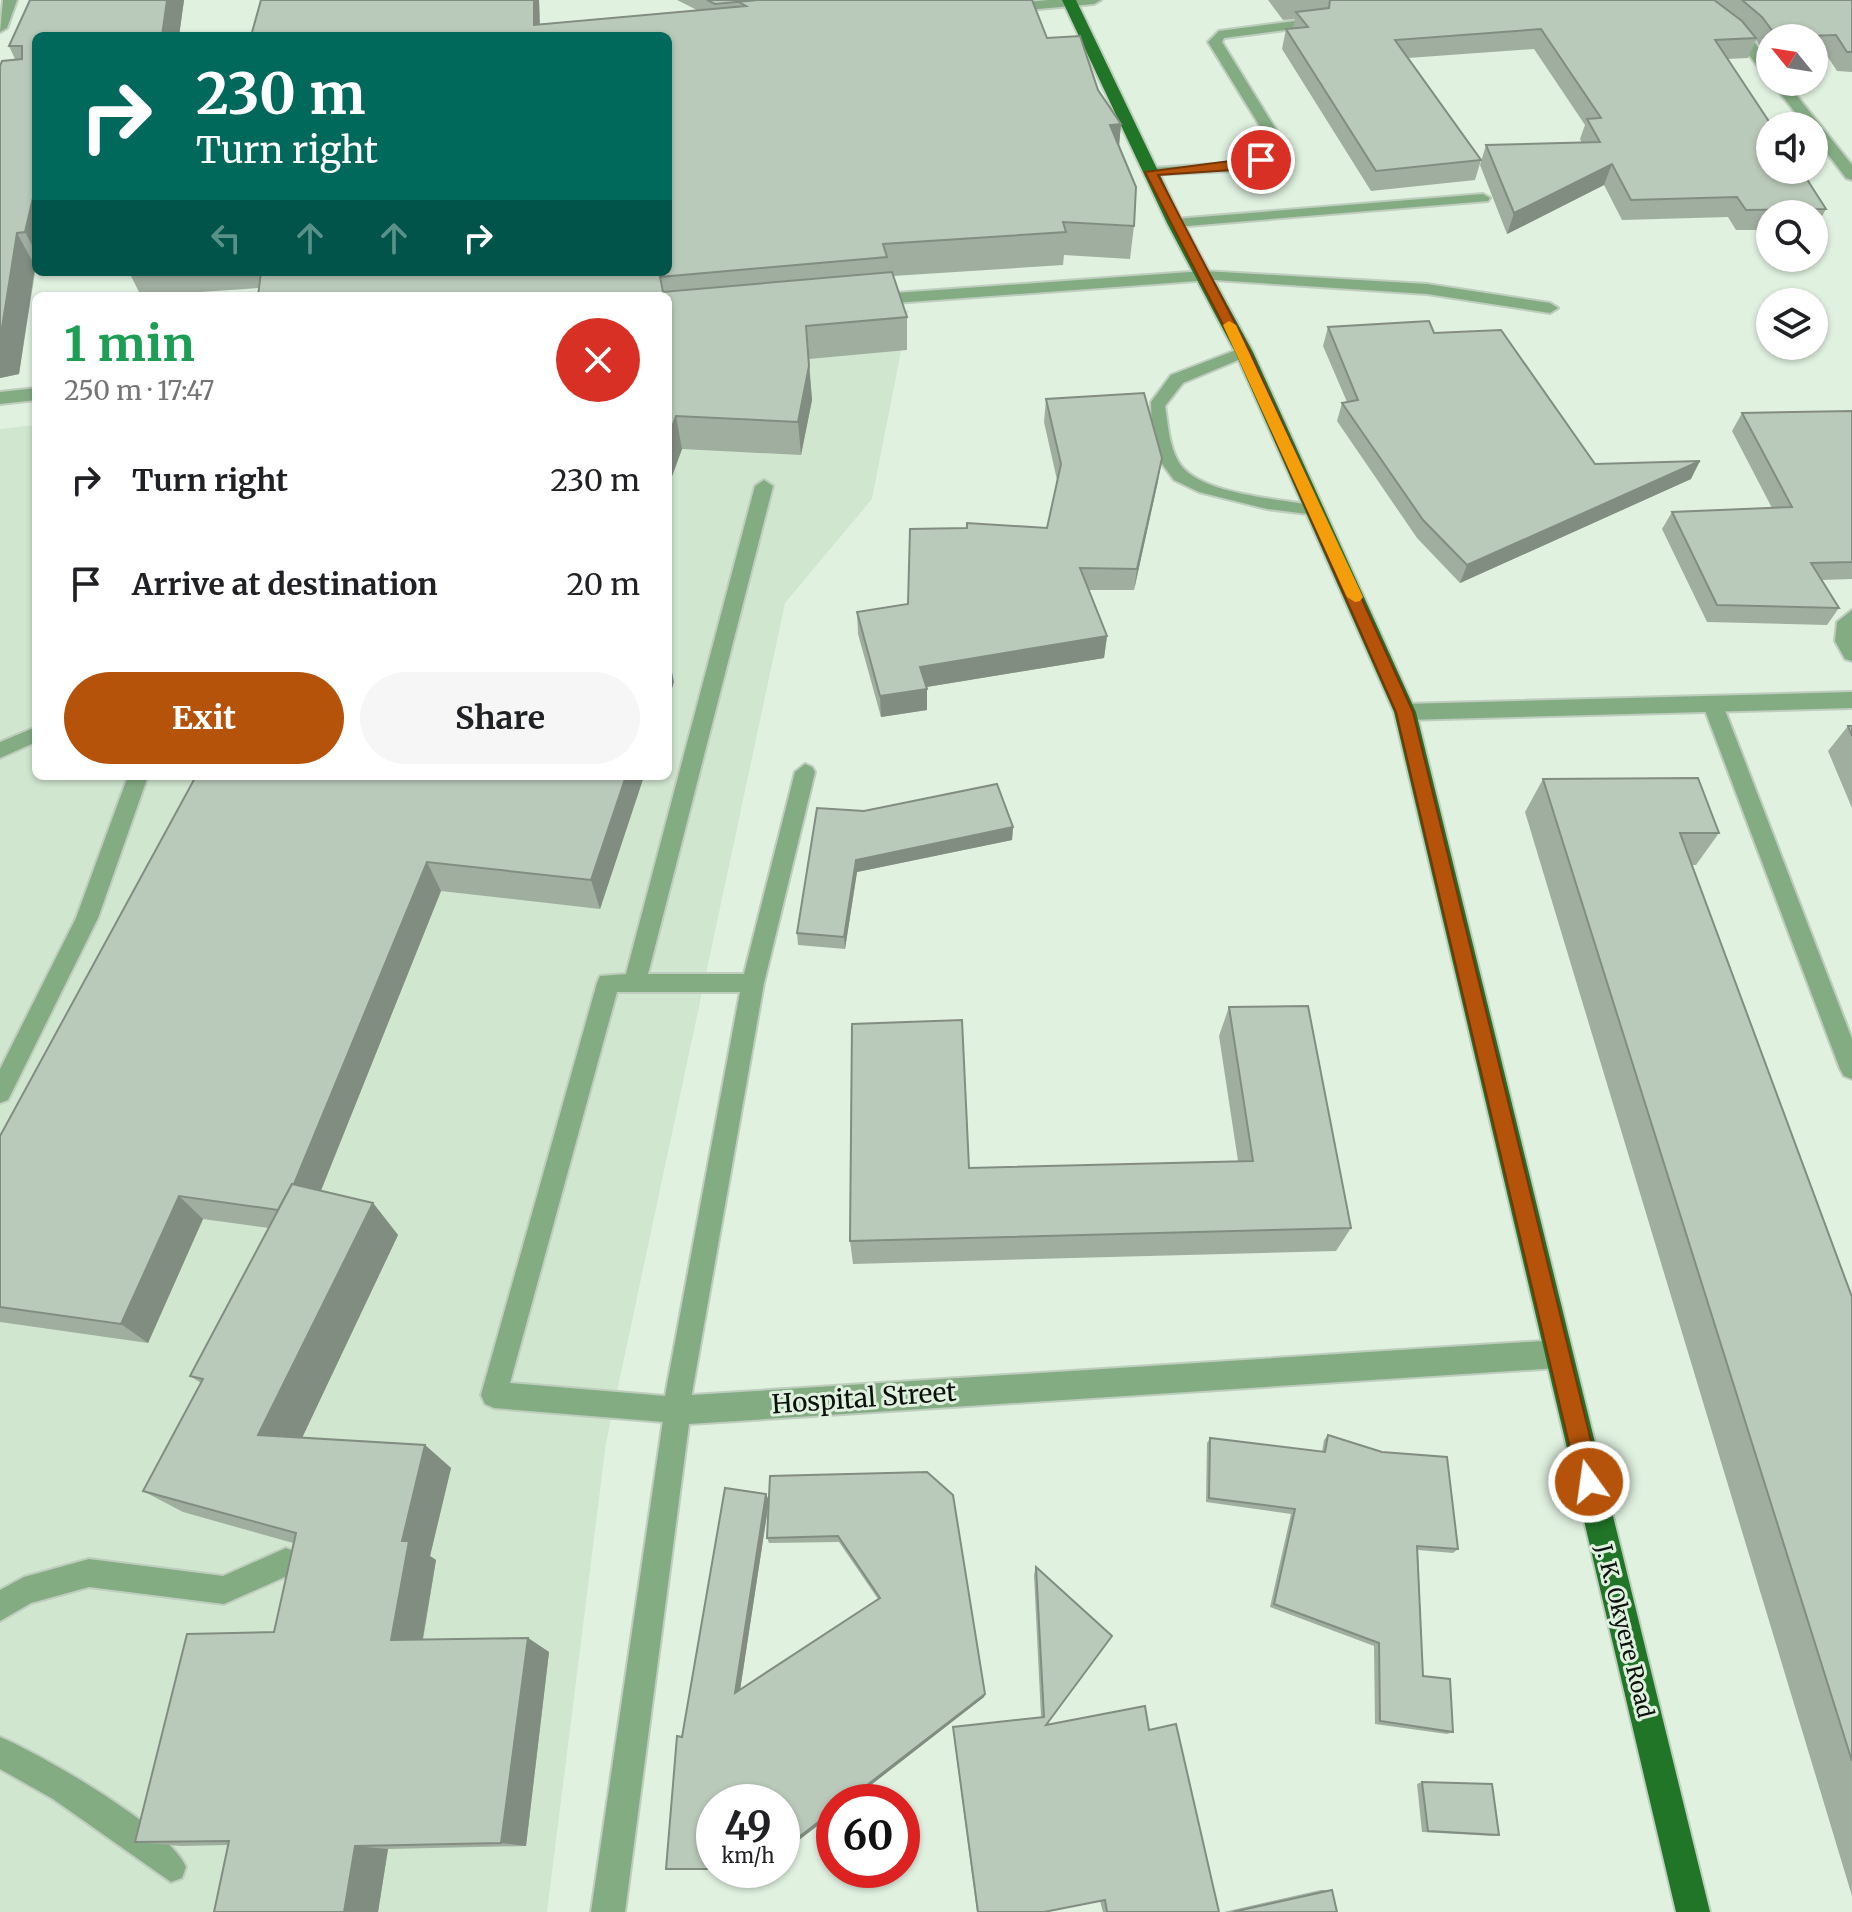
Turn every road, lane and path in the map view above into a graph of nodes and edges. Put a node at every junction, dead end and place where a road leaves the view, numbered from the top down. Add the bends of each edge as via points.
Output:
1 (10, 0) edge
2 (1692, 0) edge
3 (1078, 1) edge
4 (996, 9) edge
5 (1319, 22) edge
6 (0, 28) edge
7 (1756, 55) edge
8 (1789, 96) edge
9 (1803, 112) edge
10 (1828, 144) edge
11 (1151, 172) junction
12 (1852, 175) edge
13 (1483, 198) dead end
14 (1175, 223) junction
15 (1204, 276) junction
16 (854, 301) edge
17 (1550, 308) dead end
18 (1244, 352) junction
19 (32, 394) edge
20 (0, 398) edge
21 (764, 486) dead end
22 (1318, 512) junction
23 (1852, 617) edge
24 (1852, 654) edge
25 (1852, 700) edge
26 (1713, 705) junction
27 (1405, 712) junction
28 (32, 736) edge
29 (0, 750) edge
30 (805, 772) dead end
31 (137, 780) edge
32 (753, 983) junction
33 (634, 984) junction
34 (1852, 1069) edge
35 (0, 1093) edge
36 (1558, 1354) junction
37 (676, 1410) junction
38 (286, 1562) edge
39 (0, 1607) edge
40 (0, 1752) edge
41 (171, 1867) edge
42 (608, 1912) edge
43 (1693, 1912) edge

1 - 6 street
2 - 7 street via 1741,36
3 - 4 street
3 - 11 main road, J. K. Okyere Road
5 - 11 lane via 1233,31 1215,42 1273,136 1275,151 1232,166
8 - 9 street
10 - 12 street
11 - 14 main road, J. K. Okyere Road
13 - 14 lane
14 - 15 main road, J. K. Okyere Road
15 - 16 street
15 - 17 lane via 1427,289
15 - 18 main road, J. K. Okyere Road
18 - 22 main road, J. K. Okyere Road
18 - 22 lane via 1177,379 1157,406 1162,448 1181,478 1223,493
19 - 20 street
21 - 33 lane
22 - 27 main road, J. K. Okyere Road
23 - 24 lane via 1846,622 1844,641
25 - 26 street
26 - 27 street
26 - 34 lane
27 - 36 main road, J. K. Okyere Road
28 - 29 lane
30 - 32 lane
31 - 35 lane via 87,918
32 - 33 lane
32 - 37 lane
33 - 37 lane via 608,983 494,1395
36 - 37 street, Hospital Street
36 - 43 main road, J. K. Okyere Road
37 - 42 street
38 - 39 lane via 224,1590 89,1573 24,1591
40 - 41 lane via 124,1828

